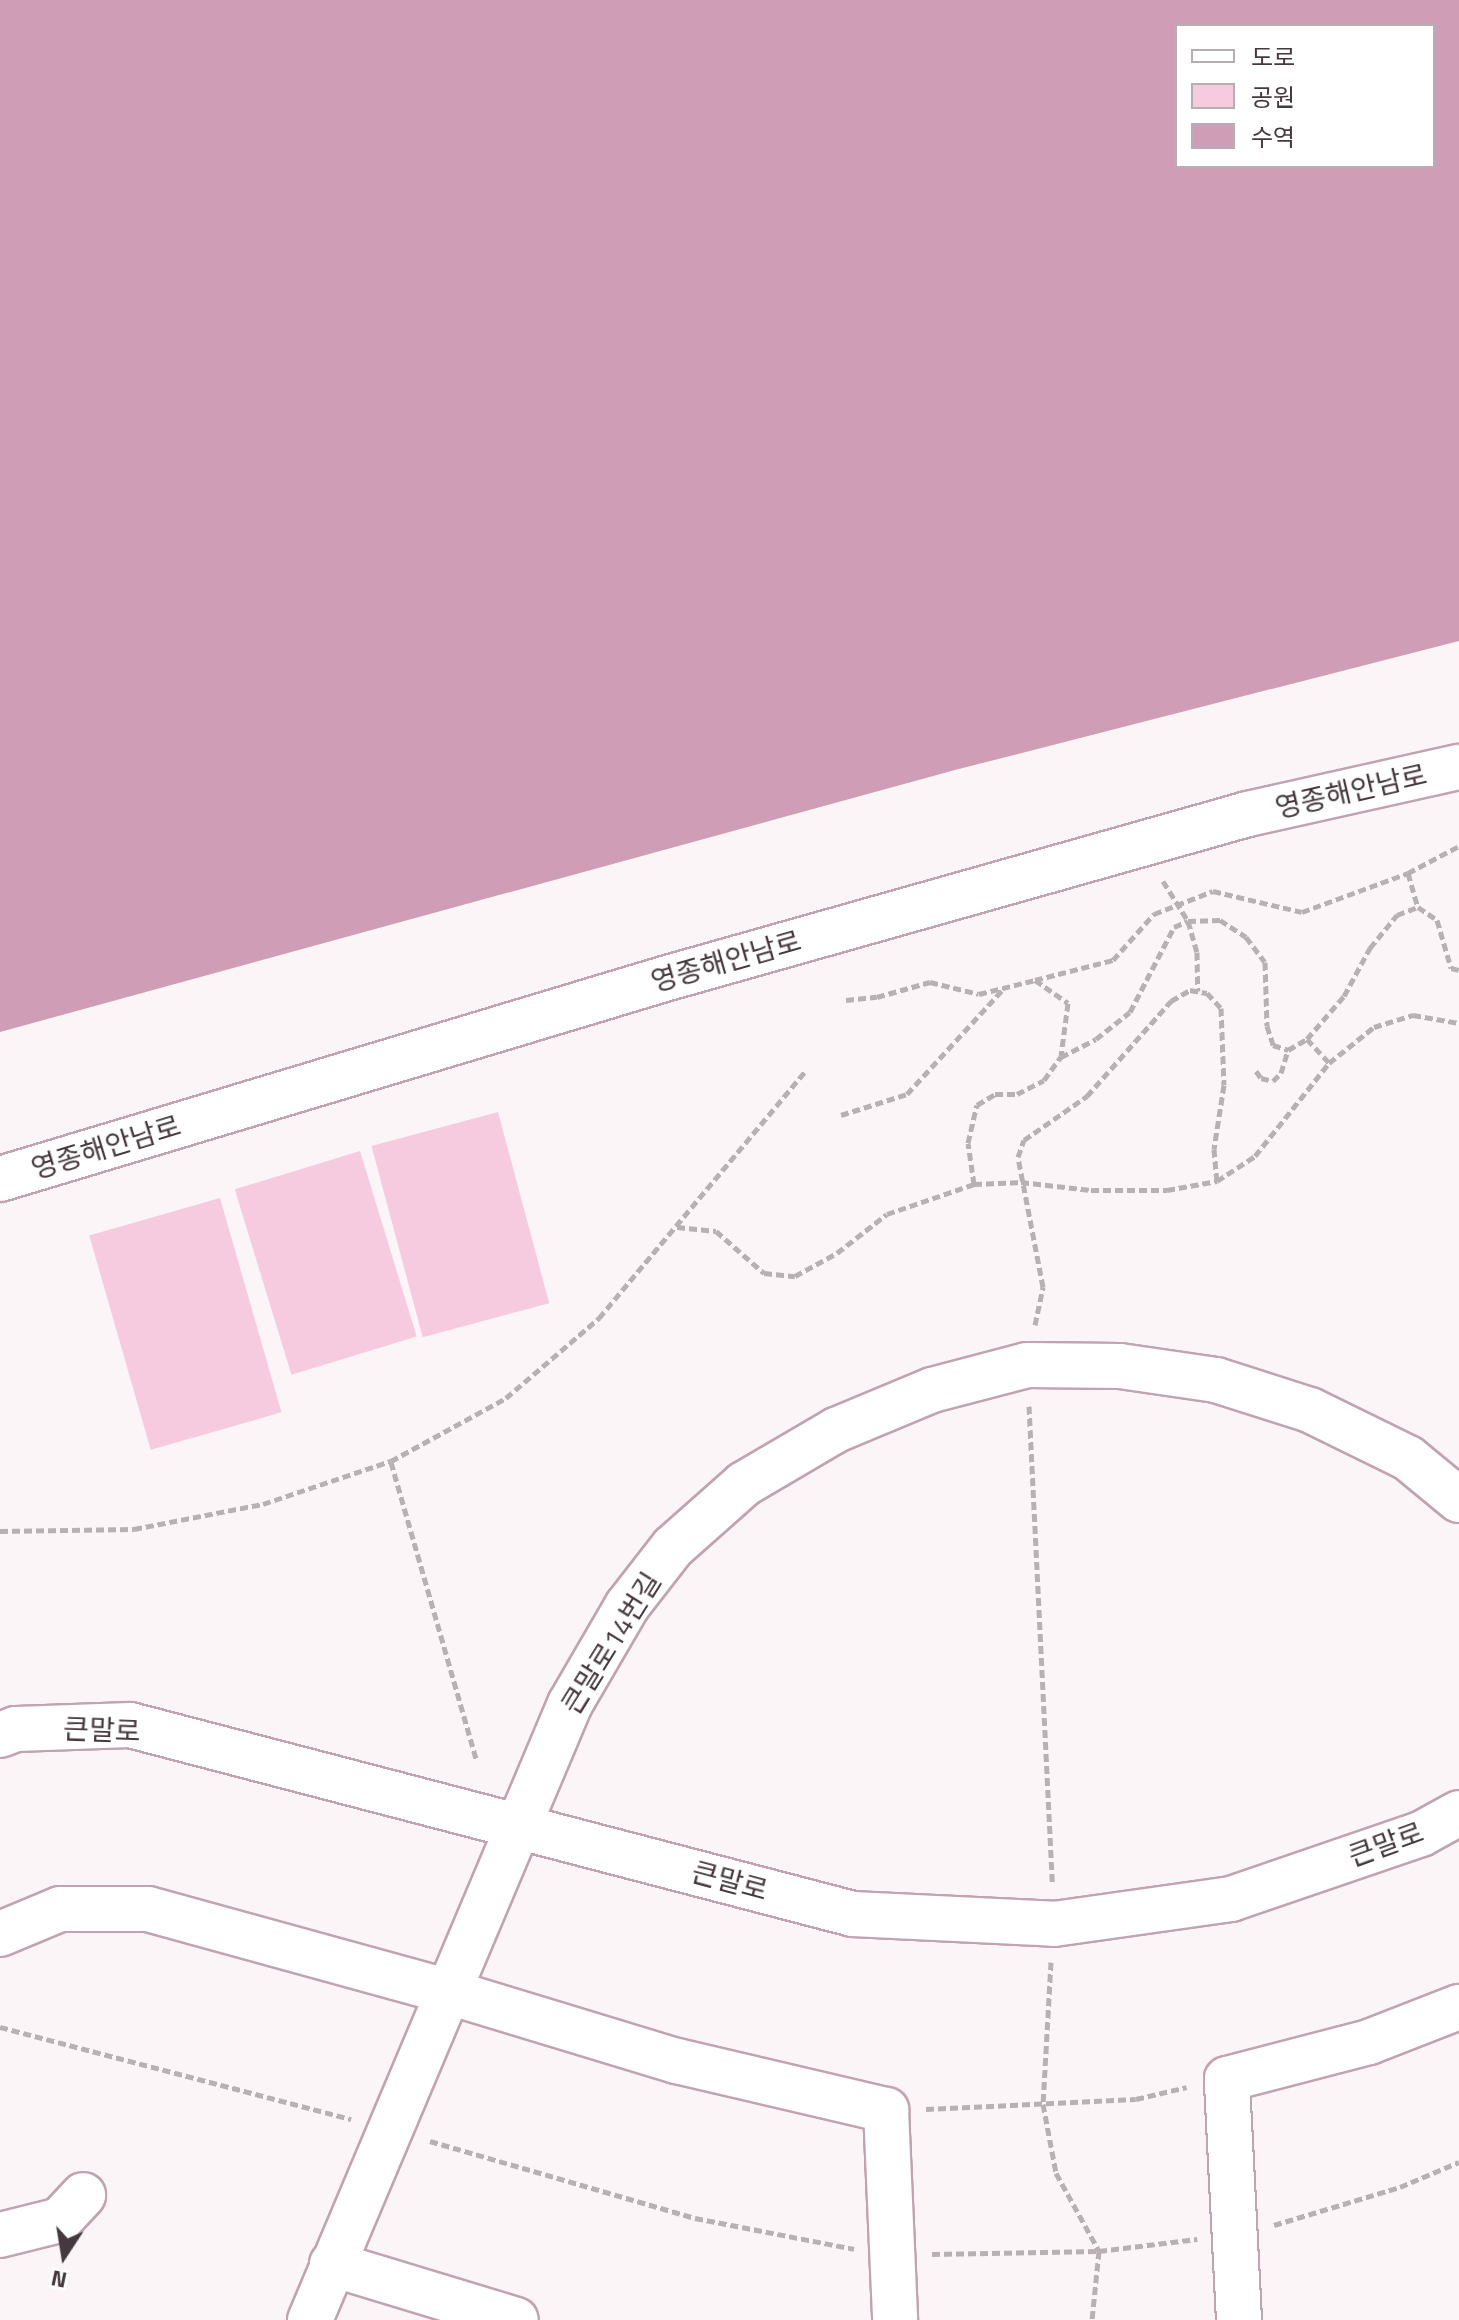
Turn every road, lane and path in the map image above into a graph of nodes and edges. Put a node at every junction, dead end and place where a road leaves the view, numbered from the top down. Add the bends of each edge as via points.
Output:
1 (1459, 767) edge
2 (1459, 846) edge
3 (1408, 873) junction
4 (1160, 876) dead end
5 (1418, 907) junction
6 (1188, 921) junction
7 (1459, 970) edge
8 (1035, 980) junction
9 (1005, 987) junction
10 (1198, 991) junction
11 (846, 1000) dead end
12 (1459, 1023) edge
13 (1307, 1039) junction
14 (1288, 1050) junction
15 (1061, 1057) junction
16 (1329, 1063) junction
17 (806, 1070) dead end
18 (1256, 1071) dead end
19 (841, 1115) dead end
20 (0, 1179) edge
21 (1217, 1181) junction
22 (1021, 1182) junction
23 (974, 1184) junction
24 (676, 1227) junction
25 (1027, 1365) junction
26 (391, 1461) junction
27 (1459, 1500) edge
28 (0, 1531) edge
29 (0, 1735) edge
30 (477, 1761) dead end
31 (1459, 1813) edge
32 (518, 1826) junction
33 (1054, 1924) junction
34 (0, 1934) edge
35 (446, 1991) junction
36 (1459, 2007) edge
37 (0, 2027) edge
38 (1227, 2079) junction
39 (1043, 2104) junction
40 (886, 2110) junction
41 (388, 2129) junction
42 (1459, 2162) edge
43 (83, 2195) dead end
44 (1264, 2228) dead end
45 (0, 2235) edge
46 (1204, 2238) dead end
47 (858, 2249) dead end
48 (1099, 2251) junction
49 (929, 2254) dead end
50 (332, 2264) junction
51 (310, 2320) edge
52 (516, 2320) edge
53 (895, 2320) edge
54 (1092, 2320) edge
55 (1239, 2320) edge

1 - 20 street, 영종해안남로 via 1248,814 679,974
2 - 3 path
3 - 5 path
3 - 8 path via 1302,912 1213,891 1154,914 1113,960
4 - 6 path
5 - 7 path via 1437,920 1451,968
5 - 13 path via 1397,915 1370,948 1344,996
6 - 10 path via 1197,952
6 - 14 path via 1220,920 1246,937 1265,962 1267,1026 1273,1045
6 - 15 path via 1174,927 1130,1012 1096,1039
8 - 9 path
8 - 15 path via 1068,1003
9 - 11 path via 979,994 930,982
9 - 19 path via 907,1094
10 - 21 path via 1221,1008 1224,1085 1214,1149
10 - 22 path via 1171,1001 1087,1096 1024,1140 1018,1157
12 - 16 path via 1413,1015 1374,1027
13 - 14 path
13 - 16 path
14 - 18 path via 1273,1081
15 - 23 path via 1044,1080 1017,1094 995,1094 977,1105 968,1143
16 - 21 path via 1255,1156
17 - 24 path
21 - 22 path via 1152,1190
22 - 23 path
22 - 25 path via 1043,1287
23 - 24 path via 887,1214 837,1253 795,1276 764,1273 716,1231
24 - 26 path via 599,1318 506,1398
25 - 27 street, 큰말로14번길 via 1120,1366 1216,1380 1310,1410 1408,1458
25 - 32 street, 큰말로14번길 via 932,1390 836,1430 744,1484 673,1547 627,1606 570,1704
25 - 33 path
26 - 28 path via 263,1504 134,1529
26 - 30 path
29 - 32 street, 큰말로 via 16,1729 130,1725
31 - 33 street, 큰말로 via 1421,1834 1231,1899
32 - 33 street, 큰말로 via 853,1914
32 - 35 street, 큰말로14번길
33 - 39 path
34 - 35 street via 60,1909 148,1909
35 - 40 street via 677,2061
35 - 41 street, 큰말로14번길
36 - 38 street via 1369,2042
37 - 41 path
38 - 39 path via 1136,2099
38 - 55 street
39 - 40 path
39 - 48 path via 1056,2173
40 - 53 street
41 - 47 path via 695,2218
41 - 50 street, 큰말로14번길
42 - 44 path via 1400,2187
43 - 45 street via 60,2220
46 - 48 path
48 - 49 path
48 - 54 path
50 - 51 street, 큰말로14번길
50 - 52 street

